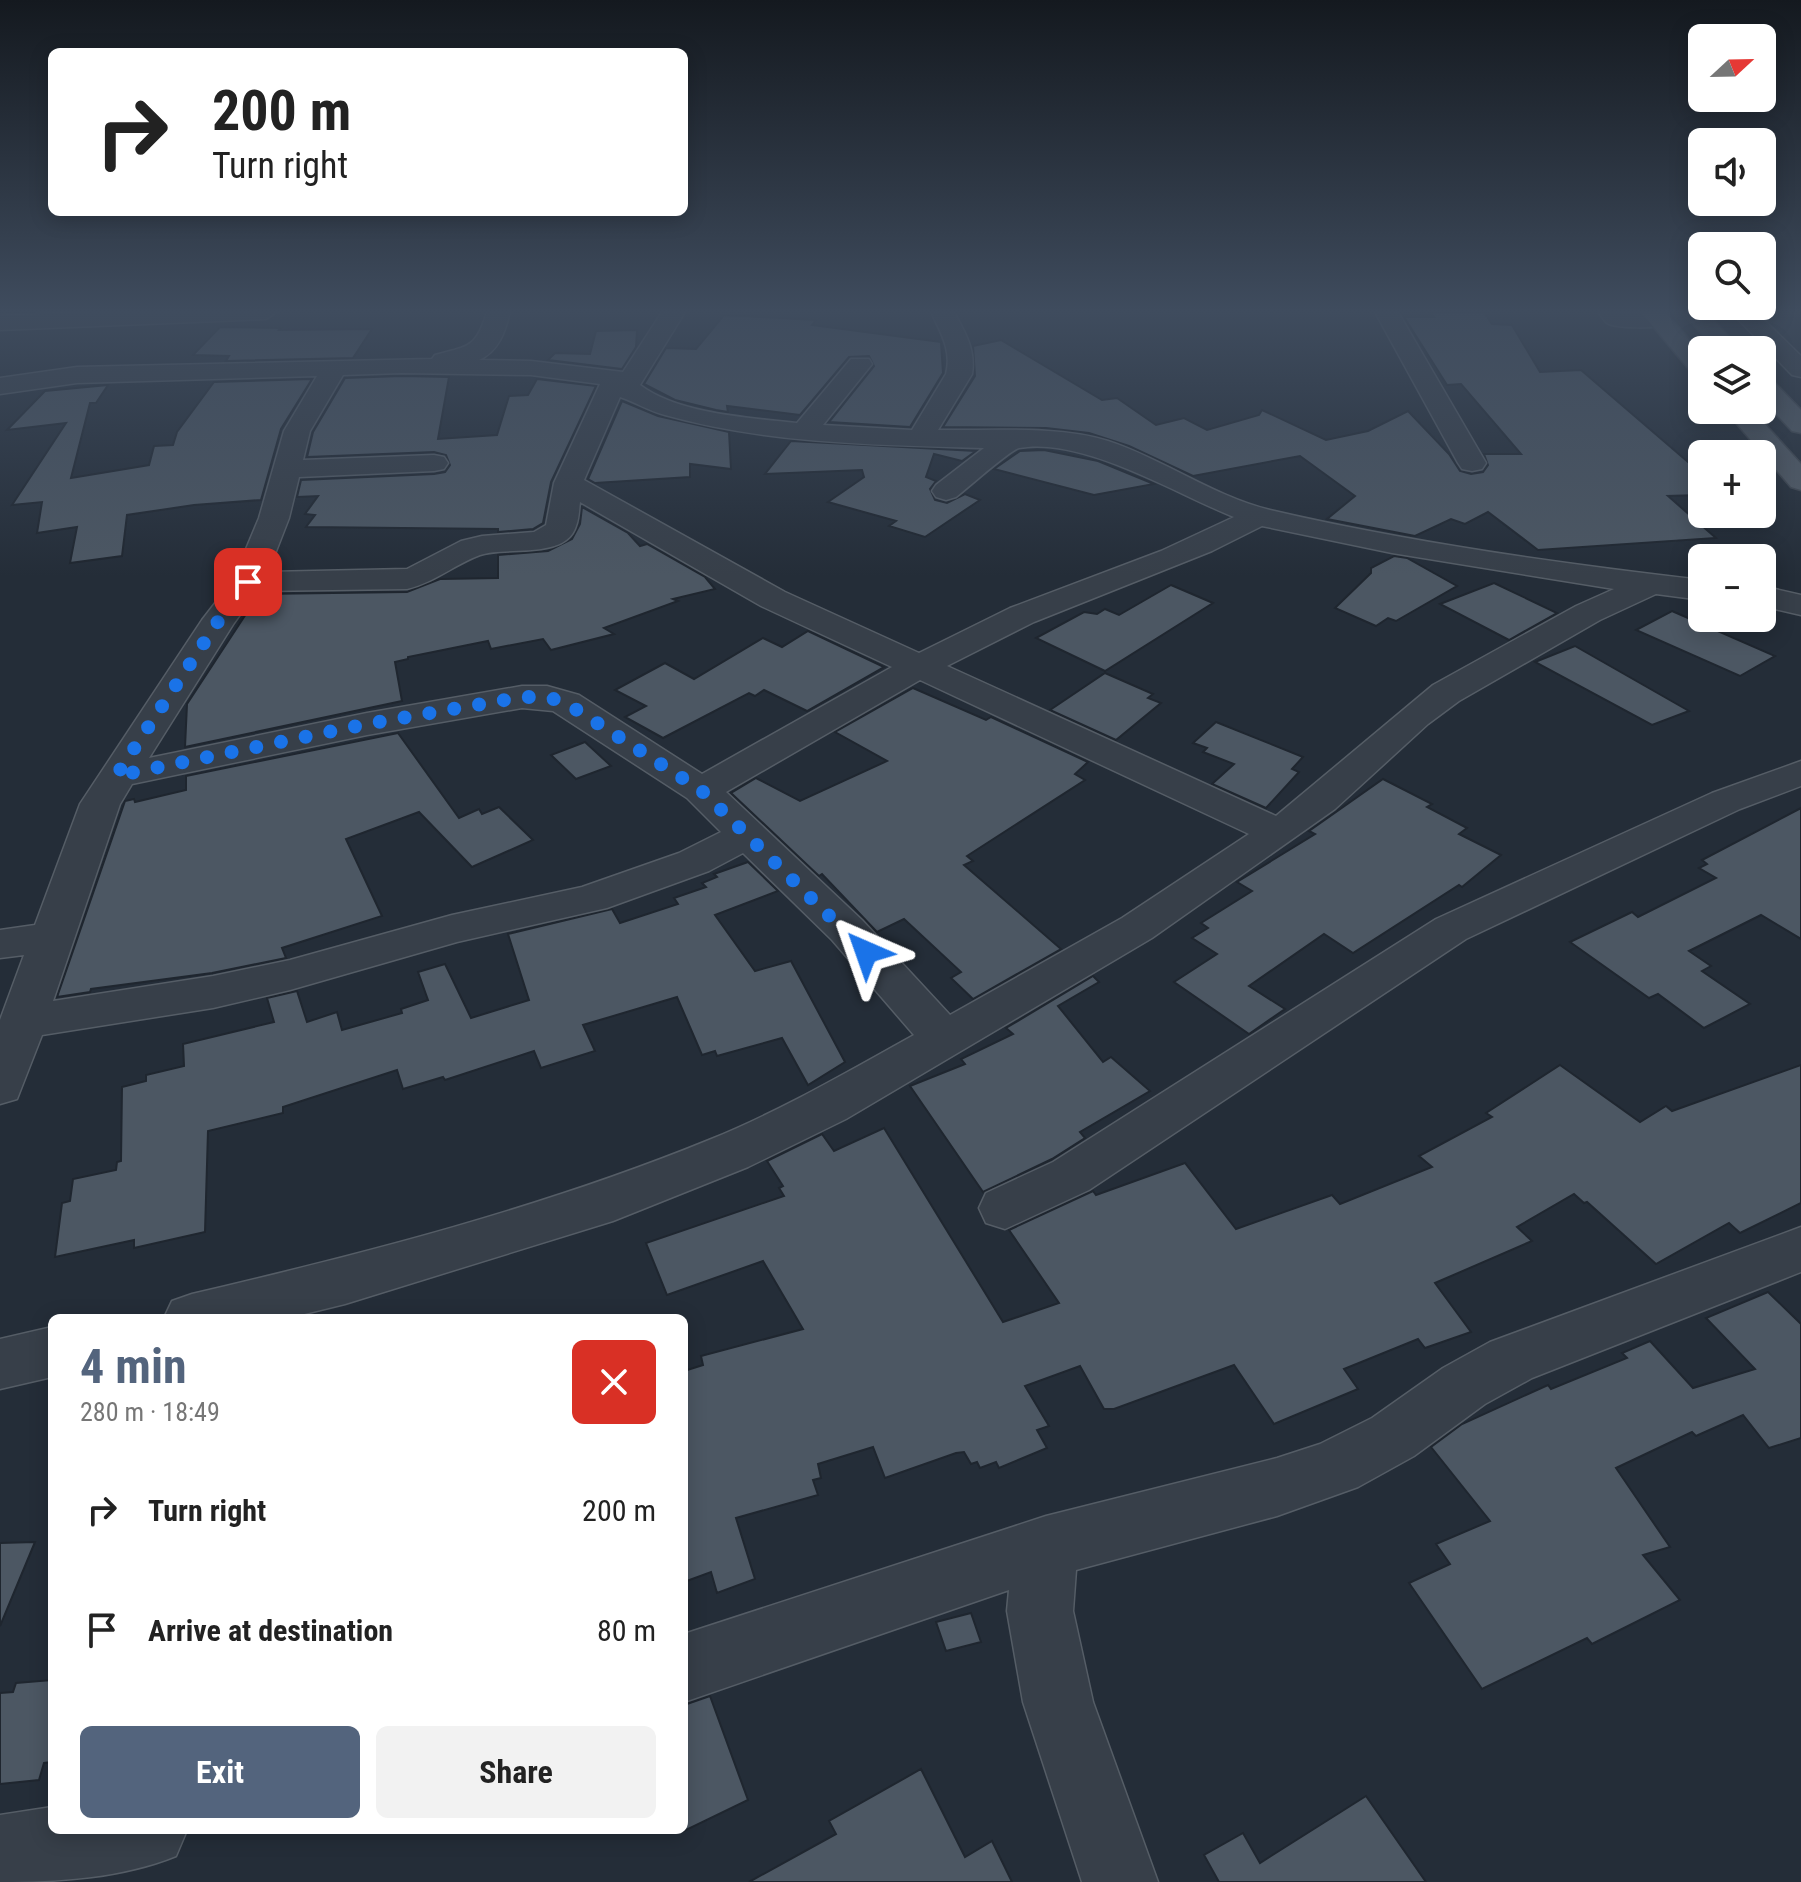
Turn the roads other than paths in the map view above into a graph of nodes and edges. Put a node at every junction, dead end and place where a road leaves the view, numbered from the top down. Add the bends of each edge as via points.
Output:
1 (315, 400) edge
2 (612, 400) edge
3 (643, 400) edge
4 (830, 400) edge
5 (943, 400) edge
6 (1436, 400) edge
7 (1777, 400) edge
8 (1750, 424) edge
9 (1801, 425) edge
10 (805, 430) junction
11 (920, 438) junction
12 (1012, 439) junction
13 (434, 463) dead end
14 (1472, 463) dead end
15 (286, 469) junction
16 (1801, 481) edge
17 (568, 483) junction
18 (946, 491) dead end
19 (1258, 516) junction
20 (248, 582) junction
21 (1650, 585) junction
22 (1688, 589) edge
23 (1776, 599) edge
24 (1801, 605) edge
25 (921, 666) junction
26 (1801, 773) edge
27 (116, 776) junction
28 (701, 790) junction
29 (1279, 833) junction
30 (748, 834) junction
31 (50, 937) junction
32 (0, 944) edge
33 (22, 1022) junction
34 (945, 1039) junction
35 (0, 1086) edge
36 (1005, 1208) dead end
37 (1801, 1249) edge
38 (209, 1314) edge
39 (48, 1353) edge
40 (0, 1364) edge
41 (1046, 1547) junction
42 (688, 1667) edge
43 (123, 1834) edge
44 (0, 1852) edge
45 (1120, 1882) edge

1 - 15 street via 297,431
2 - 17 street
3 - 10 street via 714,419
4 - 10 street
5 - 11 street
6 - 14 street
7 - 9 main road
8 - 16 main road
10 - 11 street
11 - 12 street
12 - 18 street
12 - 19 street via 1099,447
13 - 15 street
15 - 20 street via 274,518
17 - 20 street via 558,532 474,547 420,577
17 - 25 street via 773,599
19 - 21 street via 1392,544
19 - 25 street via 1226,535 1024,614
20 - 27 street
21 - 22 street
21 - 29 street via 1588,613 1446,693
23 - 24 street
25 - 28 street
25 - 29 street
26 - 36 street via 1726,801 1451,929 1071,1176
27 - 28 street via 367,724 547,697 566,703
27 - 31 street via 100,804
28 - 30 street
29 - 34 street via 1137,928
30 - 33 street via 682,867 592,898 213,992
30 - 34 street via 847,930
31 - 32 street
31 - 33 street
33 - 35 street
34 - 38 street via 828,1106 730,1153 594,1206 345,1281
37 - 41 street via 1511,1360 1393,1437 1336,1467
39 - 40 street
41 - 42 street
41 - 45 street via 1040,1611 1058,1702
43 - 44 street

